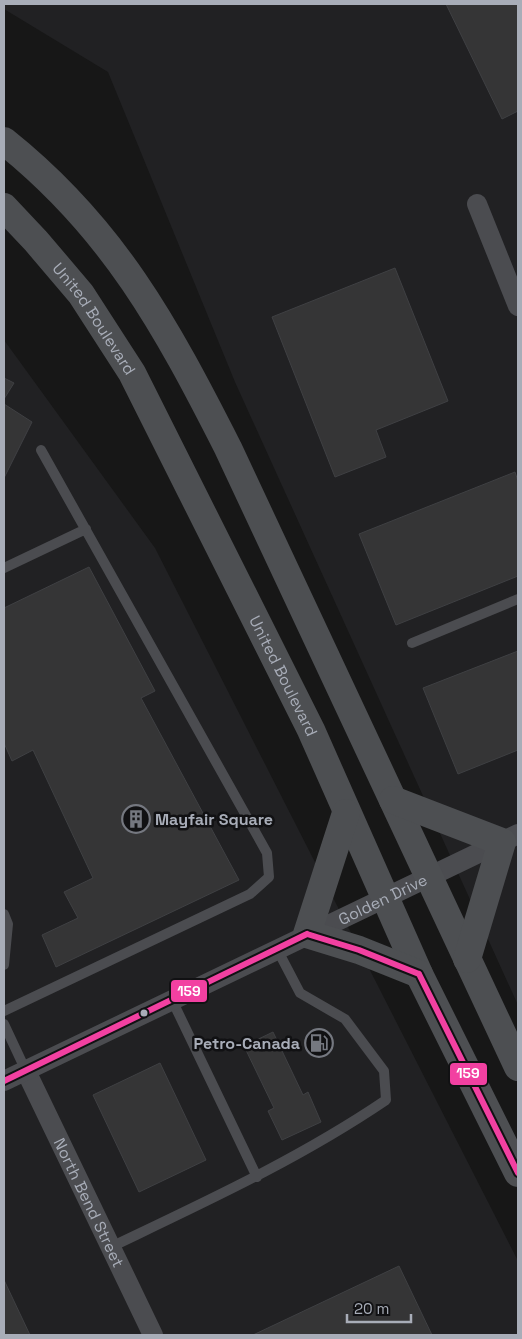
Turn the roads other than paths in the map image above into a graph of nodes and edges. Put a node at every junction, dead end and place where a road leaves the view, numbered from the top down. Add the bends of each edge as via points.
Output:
1 (4, 141) edge
2 (478, 204) dead end
3 (4, 207) edge
4 (518, 306) edge
5 (41, 450) dead end
6 (86, 529) junction
7 (4, 568) edge
8 (518, 599) edge
9 (412, 643) dead end
10 (392, 800) junction
11 (346, 813) junction
12 (510, 838) edge
13 (428, 877) junction
14 (384, 898) junction
15 (4, 914) edge
16 (307, 934) junction
17 (277, 950) junction
18 (467, 959) junction
19 (4, 965) edge
20 (419, 974) junction
21 (172, 1000) junction
22 (4, 1011) edge
23 (4, 1024) edge
24 (518, 1067) edge
25 (26, 1071) junction
26 (4, 1082) edge
27 (518, 1173) edge
28 (257, 1177) junction
29 (111, 1247) junction
30 (153, 1335) edge

1 - 10 main road via 33,164 75,206 119,258 185,362
2 - 4 street
3 - 11 main road, United Boulevard via 81,294 132,373 311,730
5 - 6 lane
6 - 7 lane
6 - 22 lane via 267,853 269,877 250,894
8 - 9 lane
10 - 12 main road
10 - 13 main road
11 - 14 main road, United Boulevard
11 - 16 main road
12 - 13 street, Golden Drive
12 - 18 main road
13 - 14 street, Golden Drive
13 - 18 main road
14 - 16 street, Golden Drive
14 - 20 main road, United Boulevard
15 - 19 lane via 8,924
16 - 17 street, Golden Drive
16 - 20 main road
17 - 21 street, Golden Drive
17 - 28 lane via 300,993 345,1019 384,1071 386,1100 337,1133
18 - 24 main road
20 - 27 main road, United Boulevard
21 - 25 street, Golden Drive
21 - 28 lane
23 - 25 lane
25 - 26 street, Golden Drive
25 - 29 street, North Bend Street
28 - 29 lane
29 - 30 street, North Bend Street

